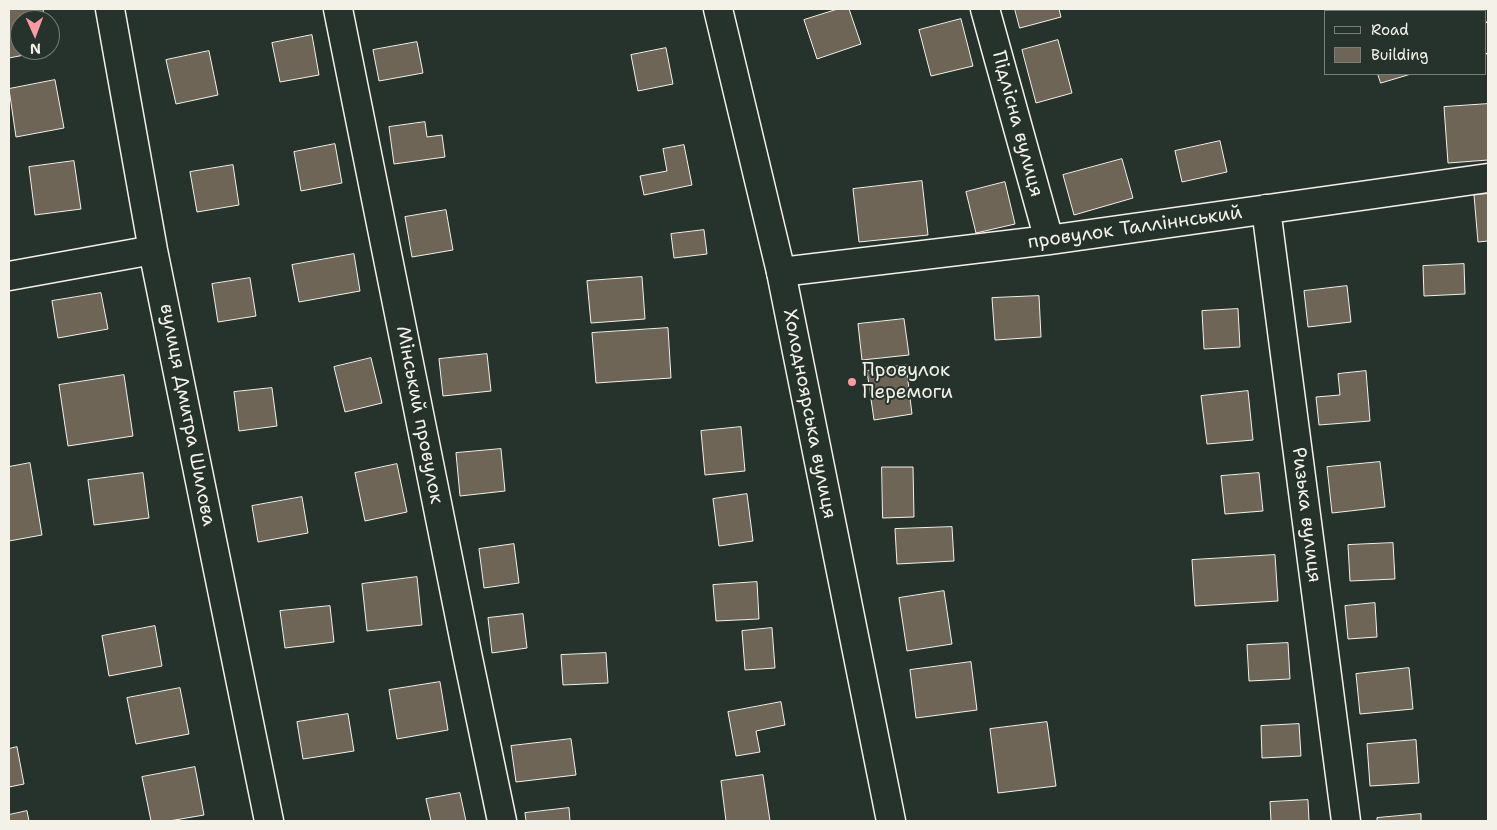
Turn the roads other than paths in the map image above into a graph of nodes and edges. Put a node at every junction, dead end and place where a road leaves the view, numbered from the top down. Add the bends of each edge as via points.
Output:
1 (110, 9) edge
2 (338, 9) edge
3 (718, 9) edge
4 (985, 9) edge
5 (1488, 178) edge
6 (1266, 209) junction
7 (1049, 240) junction
8 (153, 250) junction
9 (781, 272) junction
10 (9, 276) edge
11 (268, 821) edge
12 (502, 821) edge
13 (891, 821) edge
14 (1346, 821) edge

1 - 8 street, вулиця Дмитра Шилова
2 - 12 street, Мінський провулок
3 - 9 street, Холодноярська вулиця
4 - 7 street, Підлісна вулиця
5 - 6 street, провулок Талліннський
6 - 7 street, провулок Талліннський
6 - 14 street, Ризька вулиця
7 - 9 street, провулок Талліннський
8 - 10 street
8 - 11 street, вулиця Дмитра Шилова
9 - 13 street, Холодноярська вулиця

